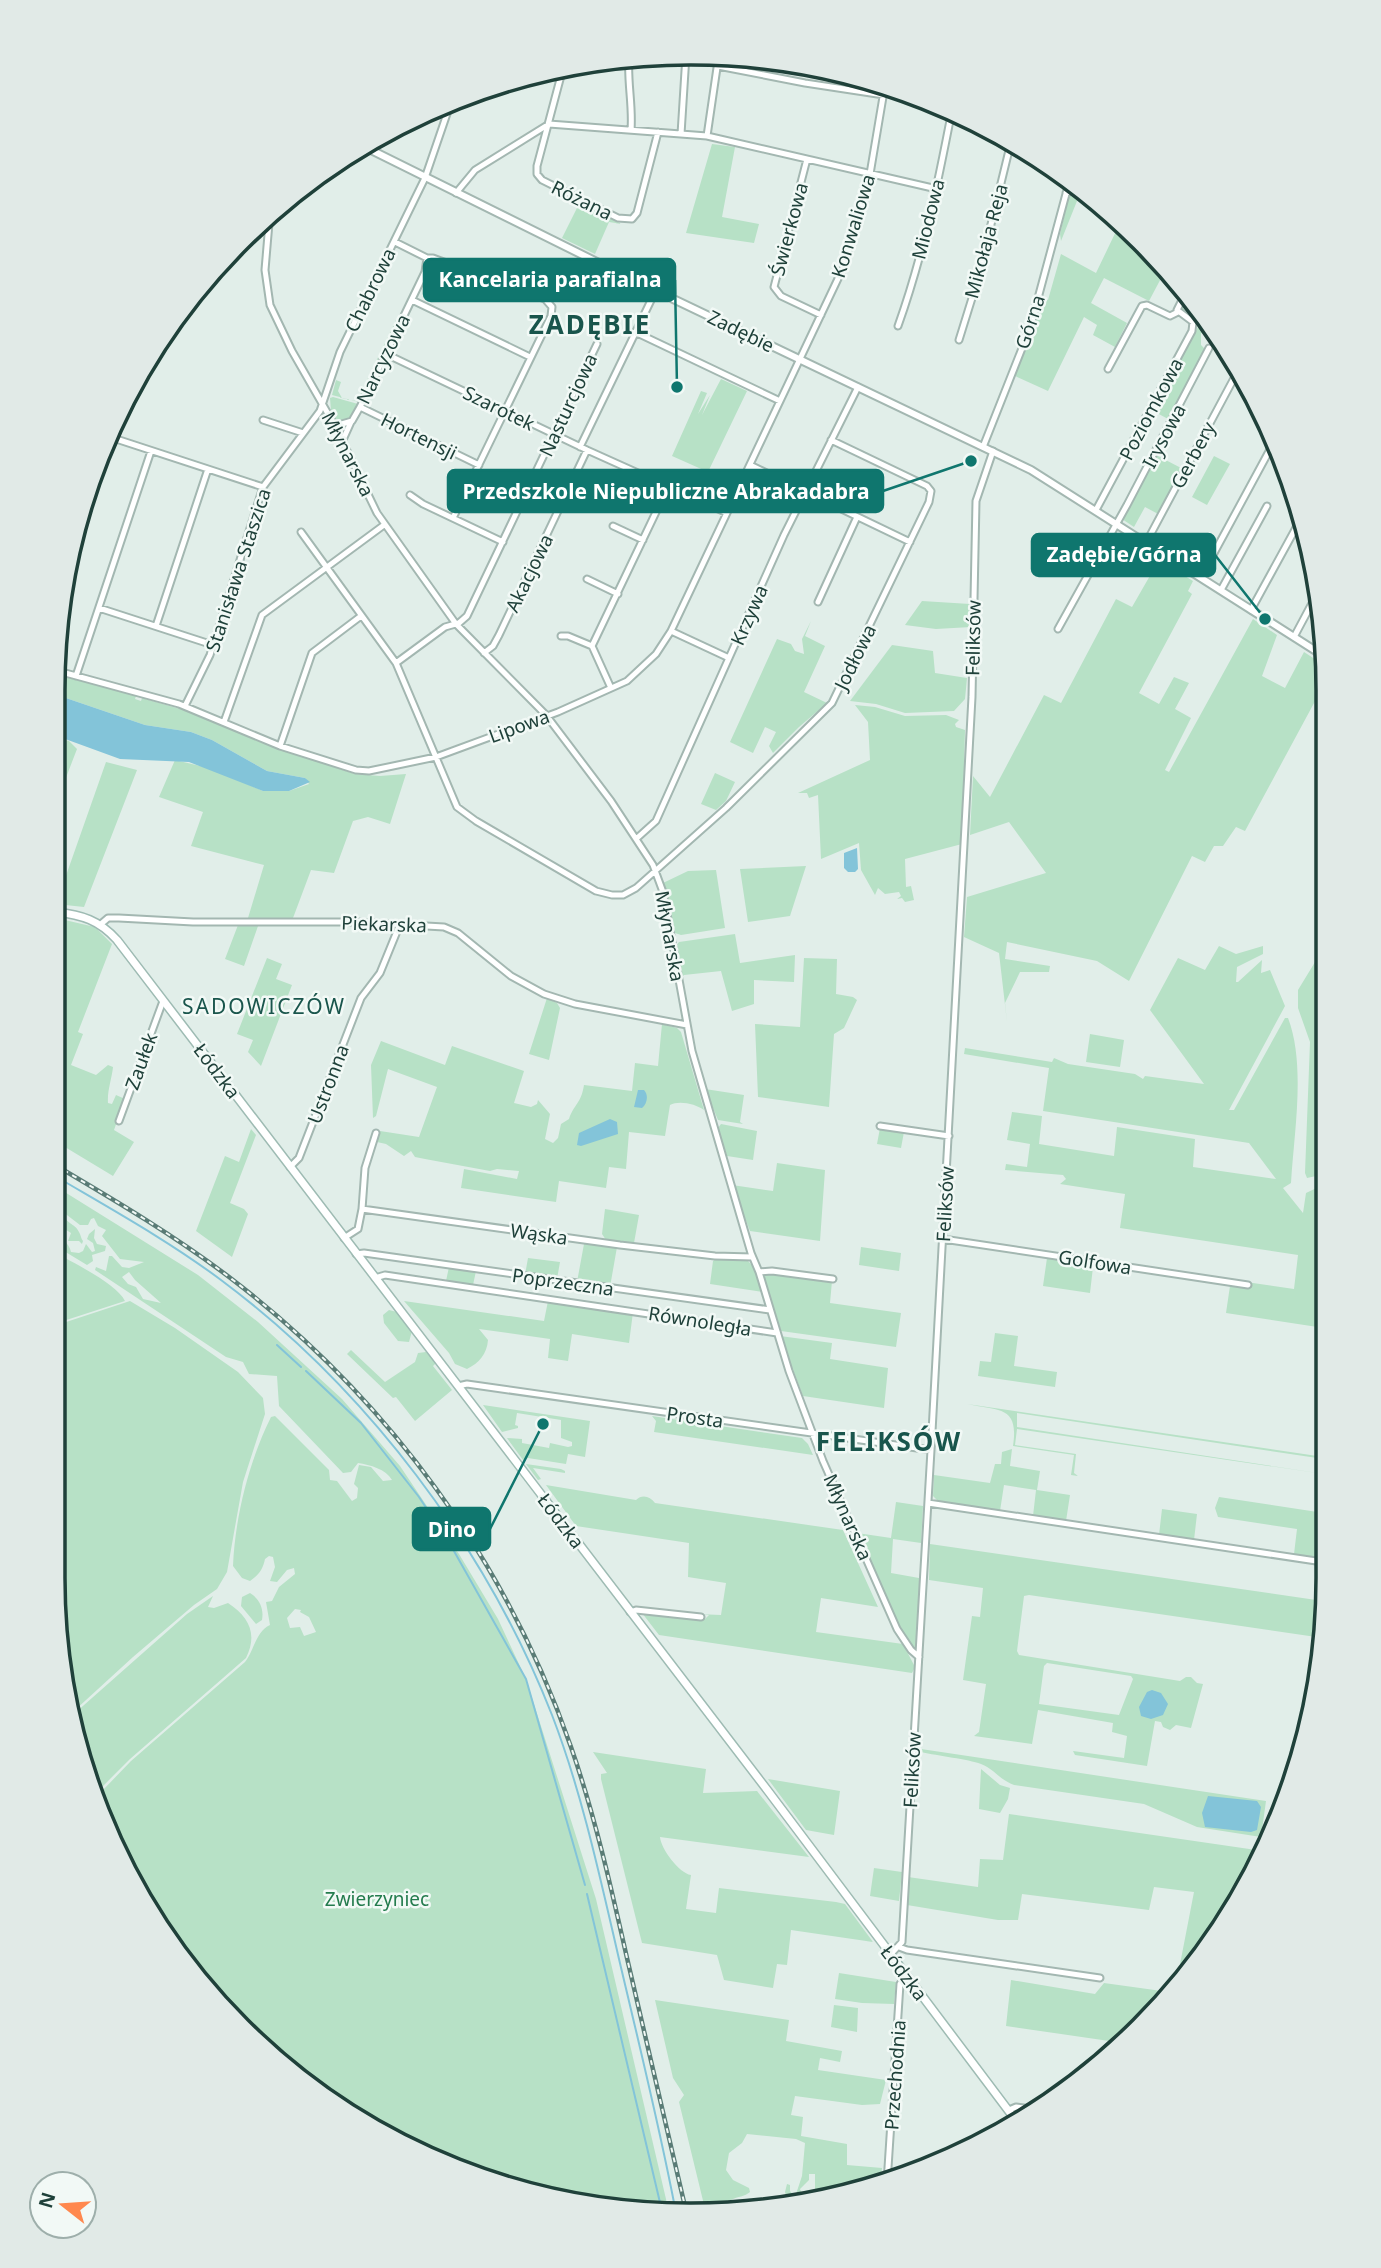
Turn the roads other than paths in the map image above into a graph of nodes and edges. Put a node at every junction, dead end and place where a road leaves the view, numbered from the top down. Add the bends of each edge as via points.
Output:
1 (685, 65) edge
2 (718, 66) joint
3 (629, 68) edge
4 (560, 79) edge
5 (880, 94) edge
6 (884, 95) edge
7 (447, 114) edge
8 (950, 121) edge
9 (549, 124) junction
10 (631, 130) junction
11 (658, 132) junction
12 (681, 134) junction
13 (707, 136) junction
14 (374, 152) edge
15 (1008, 152) edge
16 (807, 159) junction
17 (870, 174) junction
18 (425, 178) junction
19 (937, 189) junction
20 (456, 193) junction
21 (1066, 193) edge
22 (268, 229) edge
23 (395, 242) junction
24 (427, 258) junction
25 (656, 290) junction
26 (412, 300) junction
27 (1181, 302) edge
28 (1178, 312) junction
29 (821, 316) junction
30 (898, 326) dead end
31 (635, 332) junction
32 (959, 340) dead end
33 (597, 344) dead end
34 (1209, 348) dead end
35 (386, 354) junction
36 (530, 357) junction
37 (800, 359) junction
38 (1108, 369) dead end
39 (1233, 380) edge
40 (858, 387) junction
41 (780, 401) junction
42 (323, 405) junction
43 (360, 407) junction
44 (504, 411) junction
45 (263, 420) dead end
46 (352, 421) junction
47 (335, 426) junction
48 (303, 433) junction
49 (554, 435) junction
50 (117, 440) edge
51 (831, 440) junction
52 (342, 442) junction
53 (580, 447) junction
54 (984, 447) junction
55 (587, 450) junction
56 (151, 451) junction
57 (993, 451) junction
58 (1269, 451) edge
59 (478, 465) junction
60 (750, 465) junction
61 (208, 469) junction
62 (263, 487) junction
63 (668, 487) junction
64 (805, 491) junction
65 (410, 495) dead end
66 (1267, 506) dead end
67 (1096, 510) junction
68 (727, 513) junction
69 (857, 517) junction
70 (453, 518) junction
71 (1117, 523) junction
72 (384, 525) junction
73 (613, 526) dead end
74 (1295, 529) edge
75 (301, 532) dead end
76 (643, 540) junction
77 (503, 542) junction
78 (910, 542) junction
79 (1146, 543) junction
80 (326, 567) junction
81 (1200, 577) junction
82 (587, 579) dead end
83 (1221, 590) junction
84 (618, 594) junction
85 (818, 602) dead end
86 (1310, 606) edge
87 (99, 608) junction
88 (1251, 610) junction
89 (361, 616) junction
90 (456, 624) junction
91 (156, 626) junction
92 (1058, 629) dead end
93 (671, 631) junction
94 (561, 636) dead end
95 (1294, 637) junction
96 (213, 645) junction
97 (592, 646) junction
98 (1315, 650) edge
99 (484, 653) junction
100 (729, 658) junction
101 (396, 663) junction
102 (65, 673) edge
103 (76, 676) junction
104 (611, 688) junction
105 (186, 706) junction
106 (546, 715) junction
107 (224, 722) junction
108 (280, 746) junction
109 (436, 757) junction
110 (636, 839) junction
111 (657, 872) junction
112 (65, 913) edge
113 (102, 924) junction
114 (400, 924) junction
115 (163, 1000) junction
116 (687, 1026) junction
117 (119, 1121) dead end
118 (880, 1126) dead end
119 (376, 1133) dead end
120 (949, 1136) junction
121 (290, 1167) junction
122 (362, 1209) junction
123 (344, 1238) junction
124 (943, 1239) junction
125 (356, 1254) junction
126 (752, 1257) junction
127 (759, 1272) junction
128 (375, 1278) junction
129 (833, 1279) dead end
130 (1248, 1285) dead end
131 (770, 1310) junction
132 (777, 1333) junction
133 (458, 1386) junction
134 (813, 1432) junction
135 (931, 1450) junction
136 (928, 1503) junction
137 (1316, 1561) edge
138 (630, 1612) junction
139 (701, 1617) dead end
140 (919, 1657) junction
141 (900, 1947) junction
142 (890, 1955) junction
143 (906, 1976) junction
144 (1100, 1978) dead end
145 (1022, 2108) edge
146 (1009, 2110) junction
147 (1012, 2114) edge
148 (888, 2171) edge

1 - 12 street
2 - 5 street
2 - 13 street
3 - 10 street
4 - 9 street
6 - 17 street, Konwaliowa
7 - 18 street, Chabrowa
8 - 19 street, Miodowa
9 - 10 street
9 - 11 street, Różana via 537,166 539,177 629,220 636,213
9 - 20 street via 475,170
10 - 11 street
11 - 12 street
12 - 13 street
13 - 16 street
14 - 18 street, Zadębie
15 - 32 street, Mikołaja Reja
16 - 17 street
16 - 29 street, Świerkowa via 774,282 781,296
17 - 19 street
17 - 29 street, Konwaliowa via 844,266
18 - 20 street, Zadębie
18 - 23 street, Chabrowa
19 - 30 street, Miodowa
20 - 25 street, Zadębie
21 - 54 street, Górna via 1030,328
22 - 42 street, Młynarska via 265,270 270,305
23 - 24 street
23 - 42 street, Chabrowa via 340,352
24 - 26 street, Narcyzowa
24 - 36 street via 545,299 552,307 551,316
25 - 31 street
25 - 37 street, Zadębie
26 - 35 street, Narcyzowa
26 - 36 street
27 - 28 street
28 - 38 street via 1170,316 1142,306
28 - 67 street, Poziomkowa via 1193,321 1192,331
29 - 37 street, Konwaliowa
31 - 41 street
31 - 53 street
33 - 49 street, Nasturcjowa
34 - 71 street, Irysowa
35 - 43 street, Narcyzowa
35 - 44 street, Szarotek
36 - 44 street
37 - 40 street, Zadębie
37 - 41 street, Lipowa
39 - 79 street, Gerbery
40 - 51 street, Krzywa
40 - 54 street, Zadębie
41 - 60 street, Lipowa
42 - 47 street, Młynarska
42 - 48 street, Stanisława Staszica
43 - 46 street, Narcyzowa
43 - 59 street, Hortensji
44 - 49 street, Szarotek
44 - 59 street
45 - 48 street
46 - 47 street, Narcyzowa
46 - 52 street, Narcyzowa
47 - 52 street, Młynarska
48 - 62 street, Stanisława Staszica
49 - 53 street, Szarotek
49 - 77 street, Nasturcjowa
50 - 56 street
51 - 64 street, Krzywa
51 - 78 street, Jodłowa via 929,488 931,497
52 - 72 street, Młynarska
53 - 55 street, Szarotek
54 - 57 street, Zadębie
55 - 63 street, Szarotek
55 - 99 street, Akacjowa via 499,635
56 - 61 street
56 - 87 street
57 - 67 street, Zadębie
57 - 120 street, Feliksów via 976,501 972,697
58 - 81 street
59 - 70 street
60 - 64 street
60 - 68 street, Lipowa
61 - 62 street
61 - 91 street
62 - 96 street, Stanisława Staszica
63 - 68 street, Szarotek
63 - 76 street
64 - 69 street
64 - 100 street, Krzywa
65 - 70 street
66 - 83 street
67 - 71 street, Zadębie
68 - 93 street, Lipowa
69 - 78 street
69 - 85 street
70 - 77 street
71 - 79 street, Zadębie
71 - 92 street
72 - 80 street
72 - 90 street, Młynarska
73 - 76 street
74 - 88 street
75 - 80 street, Jodłowa
76 - 84 street
77 - 90 street, Nasturcjowa via 467,616
78 - 111 street, Jodłowa via 832,704
79 - 81 street, Zadębie
80 - 89 street, Jodłowa
80 - 107 street via 262,615
81 - 83 street, Zadębie
82 - 84 street
83 - 88 street, Zadębie
84 - 97 street
86 - 95 street
87 - 91 street
87 - 103 street
88 - 95 street, Zadębie
89 - 101 street, Jodłowa
89 - 108 street via 312,653
90 - 99 street, Młynarska
90 - 101 street, Nasturcjowa
91 - 96 street
93 - 100 street
93 - 104 street, Lipowa via 640,670
94 - 97 street
95 - 98 street, Zadębie
96 - 105 street, Stanisława Staszica
97 - 104 street
99 - 106 street, Młynarska
100 - 110 street, Krzywa via 656,821
101 - 109 street, Jodłowa
102 - 103 street, Lipowa
103 - 105 street, Lipowa
104 - 106 street, Lipowa
105 - 107 street, Lipowa
106 - 109 street, Lipowa
106 - 110 street, Młynarska
107 - 108 street, Lipowa
108 - 109 street, Lipowa via 362,771
109 - 111 street, Jodłowa via 454,801 464,813 596,891 623,895
110 - 111 street, Młynarska
111 - 116 street, Młynarska
112 - 113 main road
113 - 114 street, Piekarska via 108,918
113 - 115 main road, Łódzka
114 - 116 street, Piekarska via 454,930 511,976 558,999
114 - 121 street, Ustronna via 380,973 361,998 299,1158
115 - 117 street, Zaułek
115 - 121 main road, Łódzka
116 - 126 street, Młynarska
118 - 120 street
119 - 122 street via 365,1168
120 - 124 street, Feliksów
121 - 123 main road, Łódzka
122 - 123 street via 358,1229
122 - 126 street, Wąska via 620,1245
123 - 125 main road, Łódzka
124 - 130 street, Golfowa
124 - 135 street, Feliksów
125 - 128 main road, Łódzka
125 - 131 street, Poprzeczna
126 - 127 street, Młynarska
127 - 129 street
127 - 131 street, Młynarska
128 - 132 street, Równoległa via 385,1275
128 - 133 main road, Łódzka
131 - 132 street, Młynarska
132 - 134 street, Młynarska
133 - 134 street, Prosta
133 - 138 main road, Łódzka
134 - 135 street, Prosta
134 - 140 street, Młynarska via 897,1629
135 - 136 street, Feliksów
136 - 137 street
136 - 140 street, Feliksów
138 - 139 street
138 - 142 main road, Łódzka
140 - 141 street, Feliksów
141 - 142 street
141 - 144 street
142 - 143 main road, Łódzka
143 - 146 main road, Łódzka
143 - 148 street, Przechodnia via 900,1984
145 - 146 street
146 - 147 main road, Łódzka

